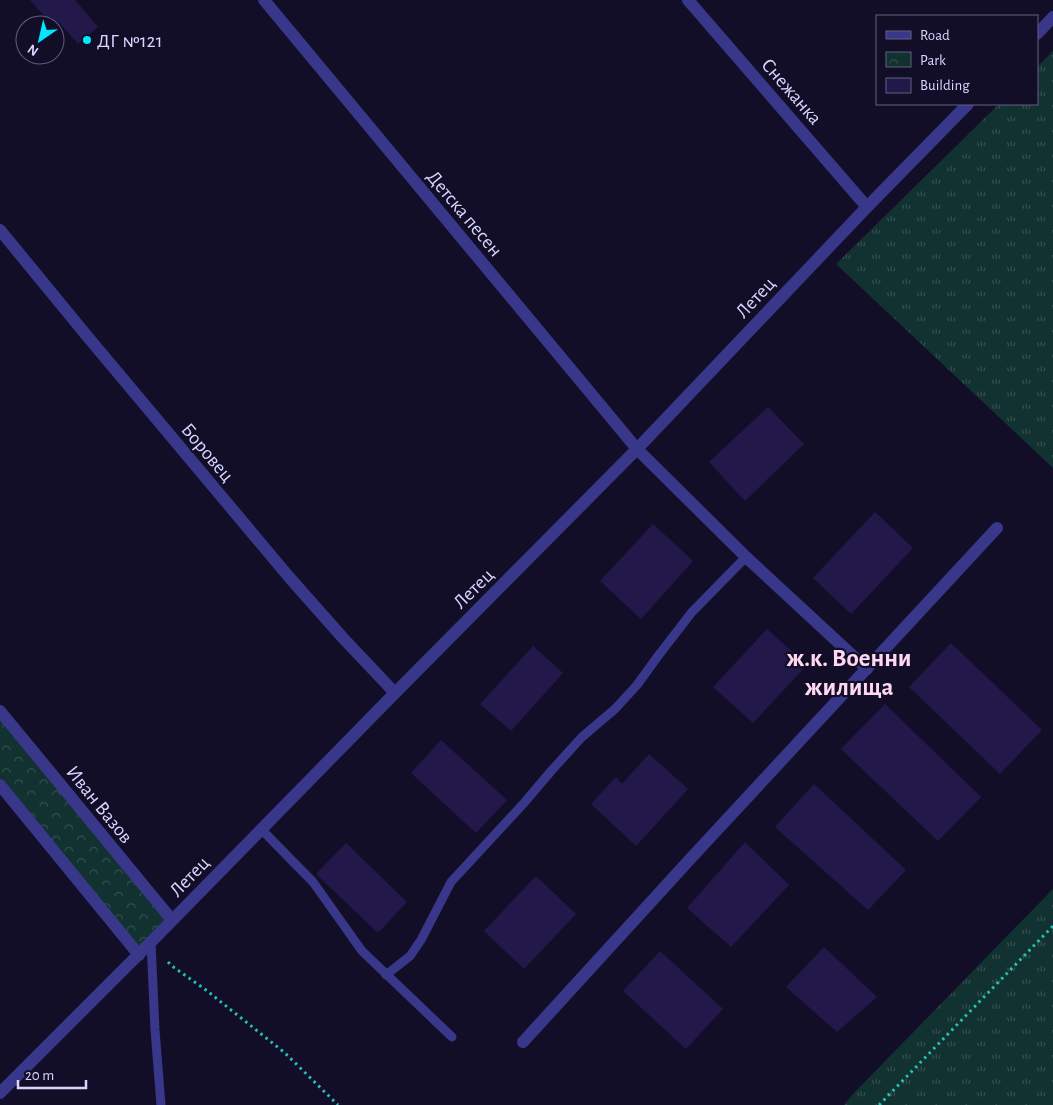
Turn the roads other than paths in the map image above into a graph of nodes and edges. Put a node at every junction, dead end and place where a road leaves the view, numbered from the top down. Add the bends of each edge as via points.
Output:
1 (264, 0) edge
2 (688, 0) edge
3 (1053, 18) edge
4 (1038, 33) edge
5 (967, 105) edge
6 (867, 207) junction
7 (0, 230) edge
8 (637, 450) junction
9 (997, 528) dead end
10 (746, 557) junction
11 (866, 669) junction
12 (395, 693) junction
13 (0, 711) edge
14 (0, 785) edge
15 (261, 829) junction
16 (172, 920) junction
17 (151, 942) junction
18 (139, 955) junction
19 (386, 975) junction
20 (452, 1038) dead end
21 (523, 1042) dead end
22 (0, 1093) edge
23 (161, 1105) edge

1 - 8 street, Детска песен
2 - 6 street, Снежанка
3 - 4 street
5 - 6 street, Летец
6 - 8 street, Летец
7 - 12 street, Боровец via 288,577
8 - 10 street, Детска песен
8 - 12 street, Летец
9 - 11 street
10 - 11 street, Детска песен
10 - 19 lane via 692,612 637,685 582,737 451,882 422,940 410,956
11 - 21 street
12 - 15 street, Летец
13 - 16 street, Иван Вазов
14 - 18 street
15 - 16 street, Летец
15 - 19 lane via 313,882 362,951
16 - 17 street, Летец
17 - 18 street, Летец
17 - 23 lane
18 - 22 street, Летец
19 - 20 lane

